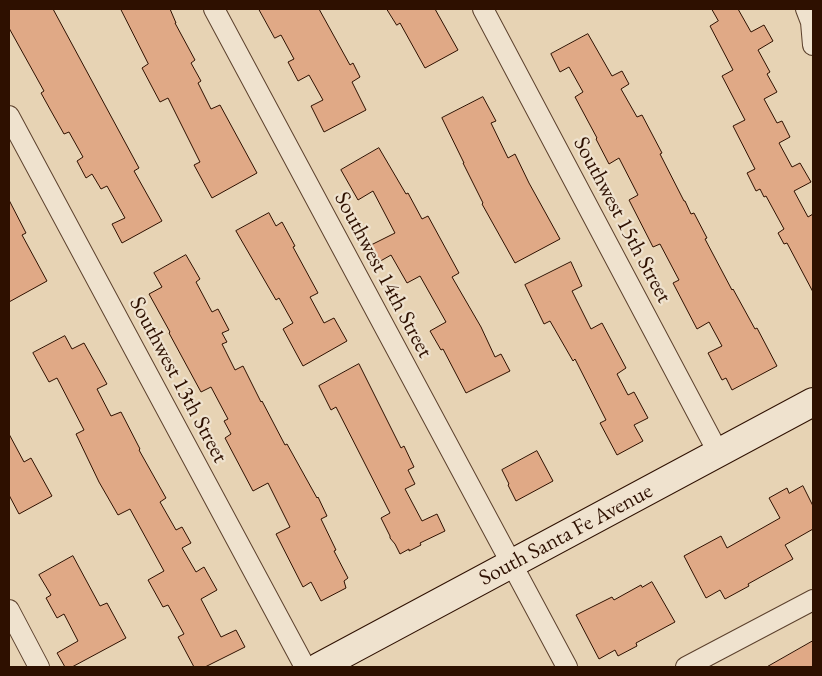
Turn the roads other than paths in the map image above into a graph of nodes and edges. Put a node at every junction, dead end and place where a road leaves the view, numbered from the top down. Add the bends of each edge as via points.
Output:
1 (214, 9) edge
2 (483, 9) edge
3 (806, 9) edge
4 (813, 45) edge
5 (9, 116) edge
6 (813, 402) edge
7 (719, 454) junction
8 (511, 564) junction
9 (813, 600) edge
10 (9, 610) edge
11 (39, 667) edge
12 (305, 667) edge
13 (319, 667) edge
14 (567, 667) edge
15 (686, 667) edge

1 - 8 street, Southwest 14th Street
2 - 7 street, Southwest 15th Street
3 - 4 street
5 - 12 street, Southwest 13th Street
6 - 7 main road, South Santa Fe Avenue
7 - 8 main road, South Santa Fe Avenue
8 - 13 main road, South Santa Fe Avenue
8 - 14 street, Southwest 14th Street
9 - 15 street
10 - 11 street

